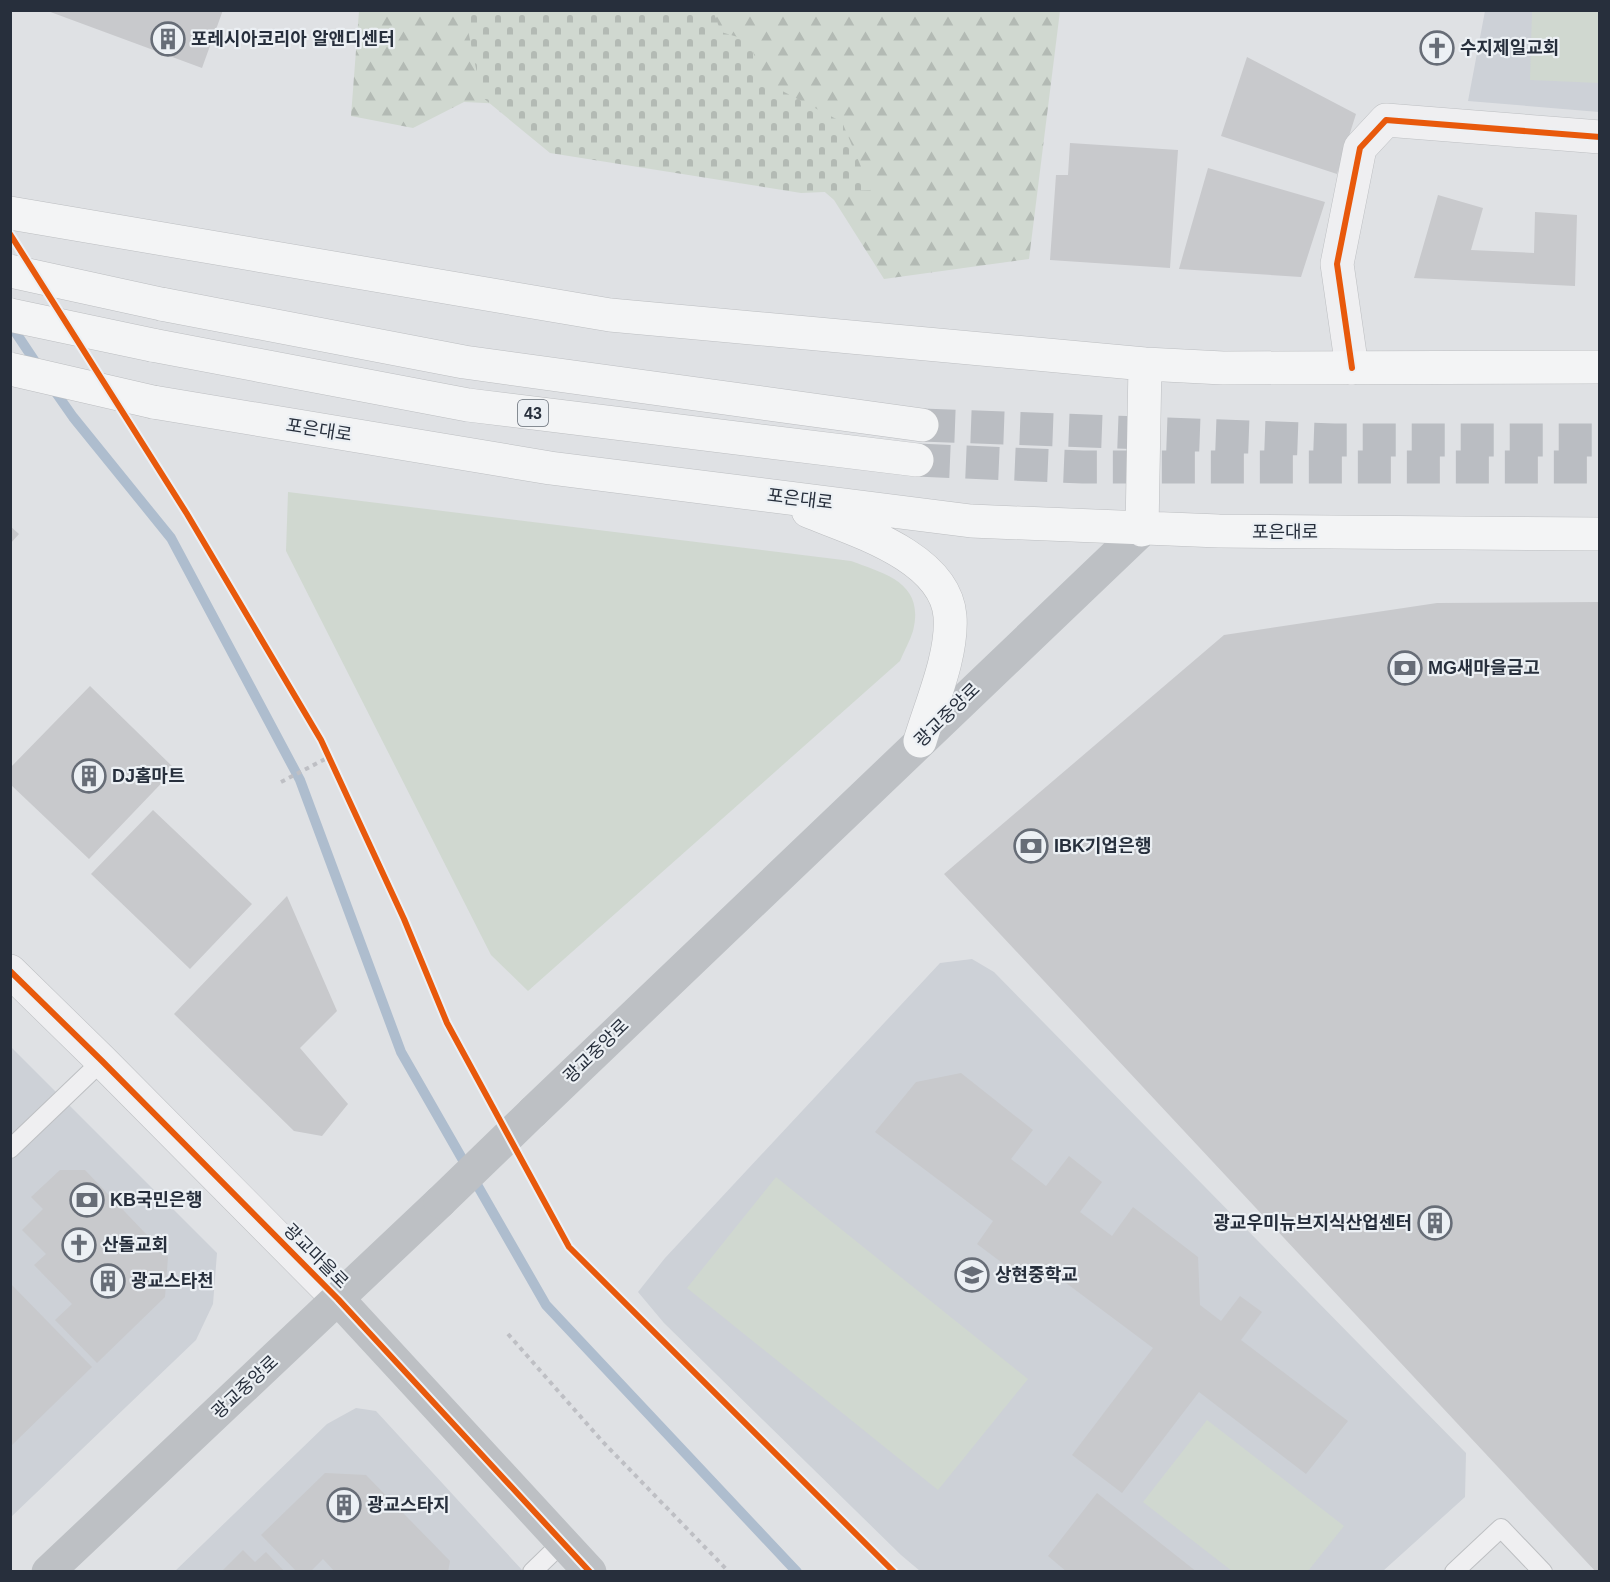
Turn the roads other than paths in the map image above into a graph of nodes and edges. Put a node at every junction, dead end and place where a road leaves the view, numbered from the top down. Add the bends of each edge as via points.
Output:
1 (1599, 137) edge
2 (10, 213) edge
3 (10, 272) edge
4 (10, 315) edge
5 (1145, 364) junction
6 (1599, 367) edge
7 (1352, 368) junction
8 (10, 369) edge
9 (922, 425) tunnel mouth
10 (917, 460) tunnel mouth
11 (768, 495) junction
12 (1142, 530) junction
13 (1599, 534) edge
14 (920, 741) junction
15 (10, 971) edge
16 (102, 1061) junction
17 (10, 1149) edge
18 (338, 1299) junction
19 (562, 1543) junction
20 (48, 1572) edge
21 (532, 1572) edge
22 (590, 1572) edge
23 (1454, 1572) edge
24 (1542, 1572) edge

1 - 7 street via 1386,120 1360,148 1337,264
2 - 5 main road via 610,315
3 - 9 main road, 43, bridge via 465,362
4 - 10 main road, 43, bridge via 468,405
5 - 7 main road
5 - 12 main road
6 - 7 main road
8 - 11 main road, 포은대로, bridge via 153,402 550,468
11 - 12 main road, 포은대로 via 971,521
11 - 14 main road via 883,542 925,569 942,591 950,614 949,637
12 - 13 main road, 포은대로
12 - 14 main road, 광교중앙로
14 - 18 main road, 광교중앙로, bridge
15 - 16 street, 광교마을로
16 - 17 lane
16 - 18 street, 광교마을로
18 - 19 main road, 광교마을로
18 - 20 main road, 광교중앙로
19 - 21 lane
19 - 22 main road, 광교마을로
23 - 24 lane via 1501,1528

